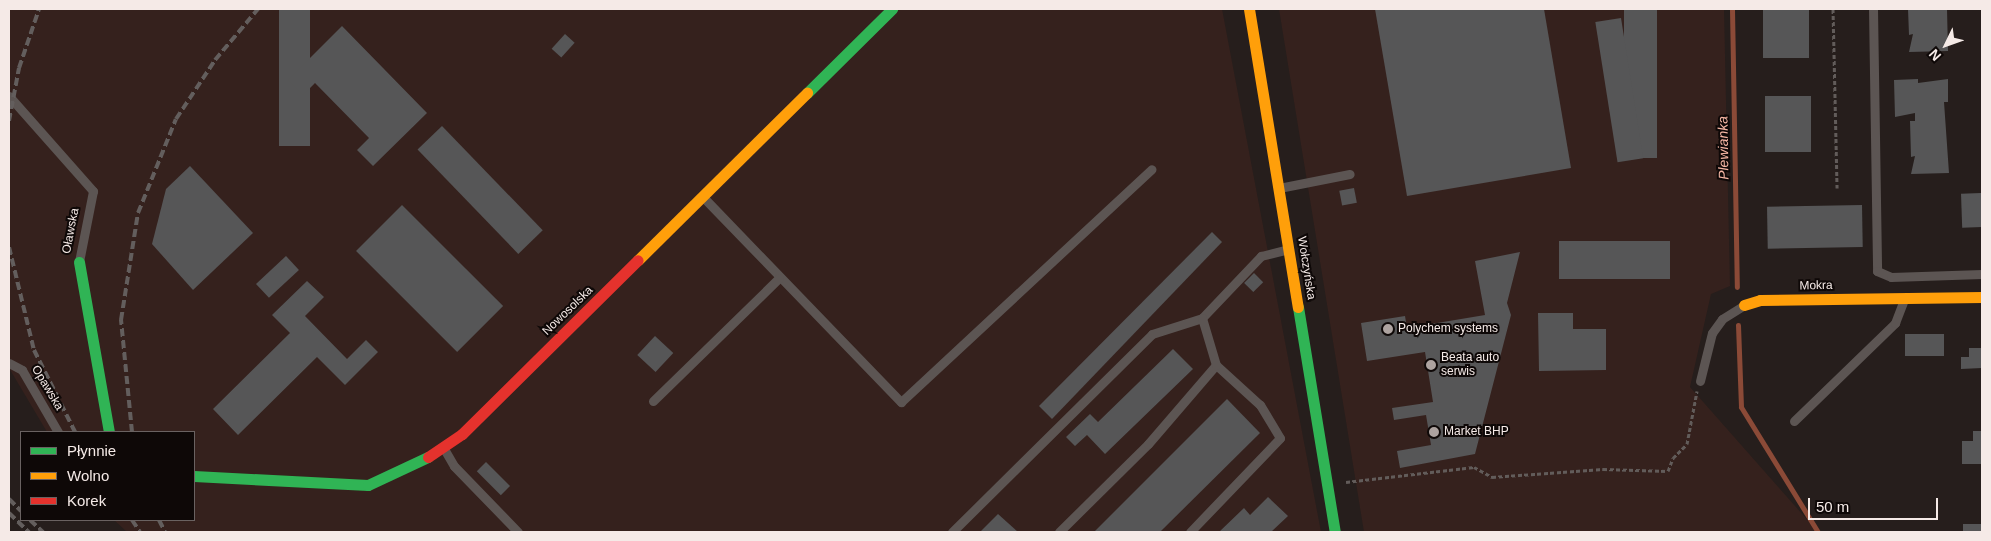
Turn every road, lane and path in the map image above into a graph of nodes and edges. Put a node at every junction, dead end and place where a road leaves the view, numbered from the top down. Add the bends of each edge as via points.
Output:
1 (892, 9) edge
2 (1249, 9) edge
3 (1833, 9) edge
4 (1873, 9) edge
5 (9, 96) edge
6 (1152, 169) dead end
7 (1350, 174) dead end
8 (1279, 188) junction
9 (1837, 188) dead end
10 (704, 198) junction
11 (1289, 249) junction
12 (79, 262) joint
13 (1982, 274) edge
14 (780, 278) junction
15 (1982, 297) edge
16 (1905, 298) junction
17 (1744, 305) joint
18 (1202, 318) junction
19 (9, 363) edge
20 (1216, 366) junction
21 (1700, 381) joint
22 (654, 402) dead end
23 (1794, 421) dead end
24 (57, 431) edge
25 (109, 431) edge
26 (443, 447) junction
27 (195, 476) edge
28 (1327, 484) junction
29 (518, 532) edge
30 (952, 532) edge
31 (1059, 532) edge
32 (1190, 532) edge
33 (1335, 532) edge

1 - 10 street, Nowosolska
2 - 8 street, Wołczyńska
3 - 9 path
4 - 13 lane via 1877,271 1891,277
5 - 12 lane, Oławska via 93,191
6 - 14 lane via 901,402
7 - 8 lane
8 - 11 street, Wołczyńska
10 - 14 lane
10 - 26 street, Nowosolska via 462,434
11 - 18 lane via 1262,256
11 - 28 street, Wołczyńska
12 - 25 street, Oławska
14 - 22 lane
15 - 16 street, Mokra
16 - 17 street, Mokra via 1760,300
16 - 23 lane via 1895,323
17 - 21 lane, Mokra via 1722,319 1712,333
18 - 20 lane
18 - 30 lane via 1152,334
19 - 24 lane, Opawska via 22,370
20 - 31 lane via 1148,444
20 - 32 lane via 1260,405 1280,438
21 - 28 path via 1687,444 1673,458 1668,471 1603,468 1492,477 1474,467
26 - 27 street, Nowosolska via 416,465 368,486
26 - 29 lane via 454,466
28 - 33 street, Wołczyńska

